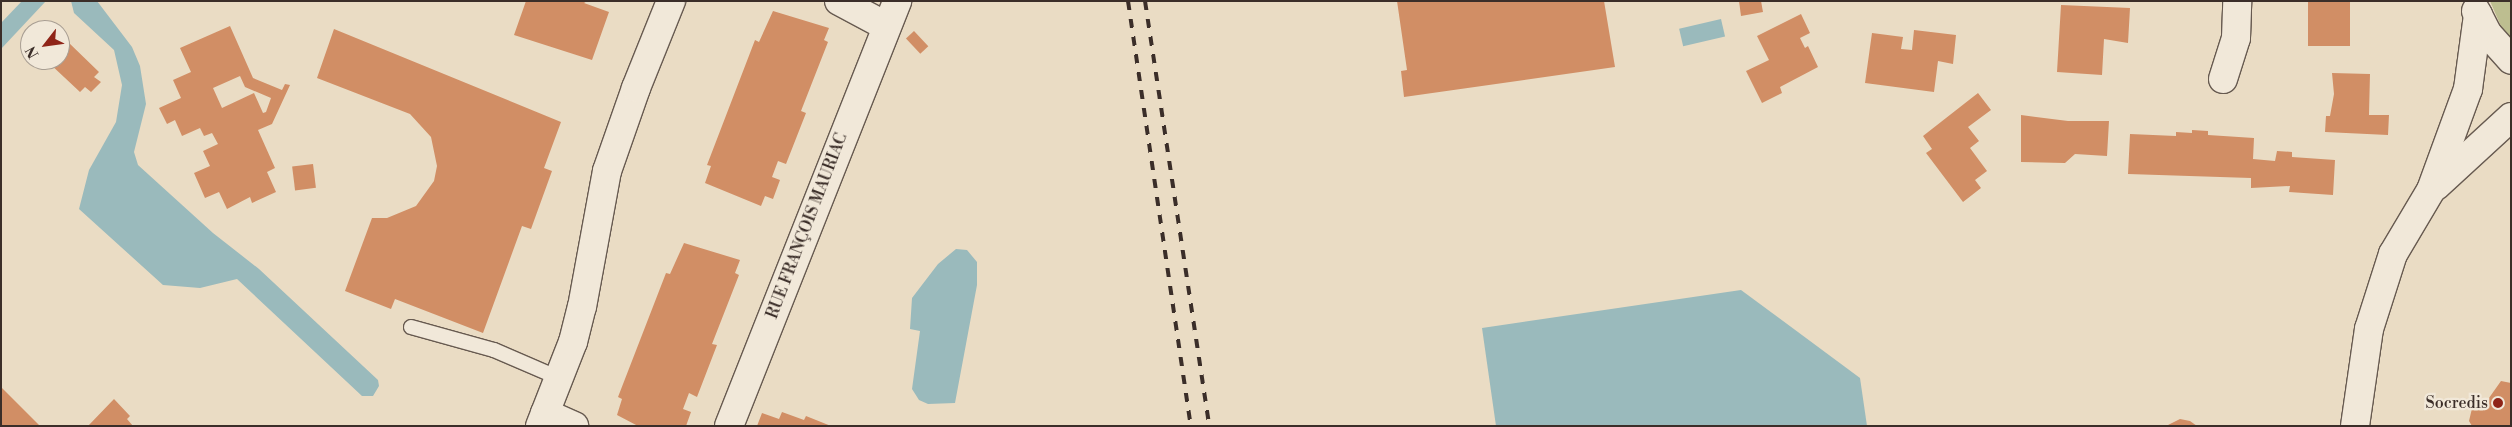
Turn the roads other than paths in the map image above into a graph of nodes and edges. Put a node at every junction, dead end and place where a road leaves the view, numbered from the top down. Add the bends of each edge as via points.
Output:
1 (672, 1) edge
2 (839, 1) edge
3 (896, 1) edge
4 (2237, 1) edge
5 (2476, 8) edge
6 (886, 26) junction
7 (2511, 60) edge
8 (2224, 78) dead end
9 (2511, 116) edge
10 (2431, 190) junction
11 (411, 327) dead end
12 (559, 378) junction
13 (543, 419) edge
14 (574, 426) edge
15 (729, 426) edge
16 (2355, 426) edge

1 - 12 street via 636,88 607,171 589,278 573,342
2 - 6 street
3 - 6 street, RUE FRANÇOIS MAURIAC
4 - 8 street via 2236,38
5 - 7 street via 2493,42
5 - 10 street via 2468,89
6 - 15 street, RUE FRANÇOIS MAURIAC
9 - 10 street
10 - 16 street via 2393,254 2369,329
11 - 12 lane via 494,350
12 - 13 street
13 - 14 street

